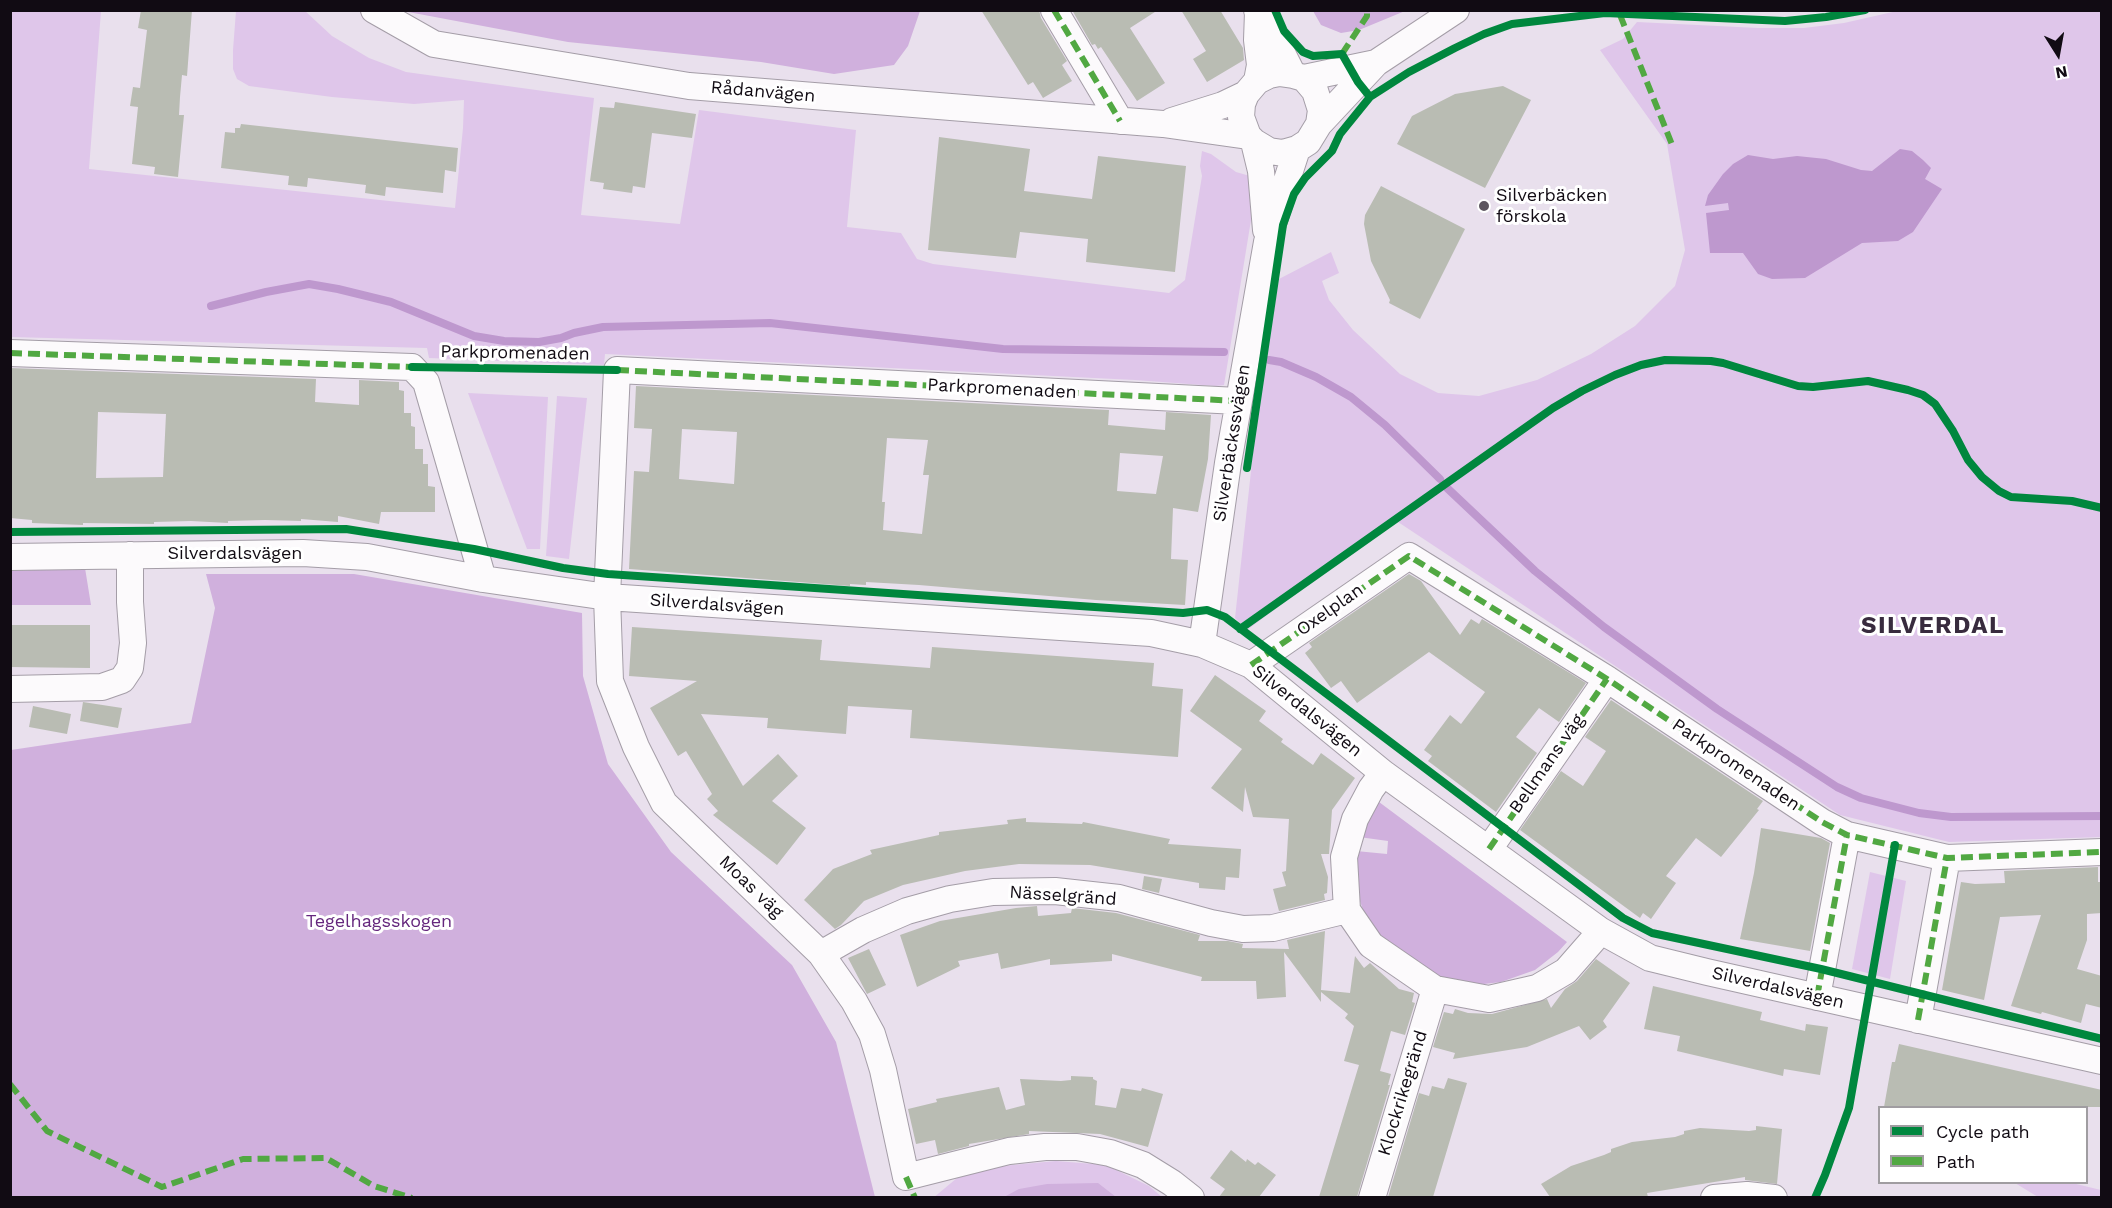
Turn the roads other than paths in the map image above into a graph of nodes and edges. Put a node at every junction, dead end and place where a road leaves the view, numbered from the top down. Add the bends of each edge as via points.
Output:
1 (374, 10) edge
2 (1054, 10) edge
3 (1456, 10) edge
4 (1257, 11) edge
5 (1376, 63) junction
6 (1298, 76) junction
7 (1252, 87) junction
8 (1120, 121) junction
9 (1163, 124) junction
10 (1319, 124) junction
11 (1251, 139) junction
12 (1297, 150) junction
13 (1267, 242) junction
14 (10, 353) edge
15 (617, 370) joint
16 (1238, 401) junction
17 (130, 555) junction
18 (10, 556) edge
19 (1409, 556) joint
20 (483, 579) junction
21 (607, 597) junction
22 (1202, 644) junction
23 (1251, 665) junction
24 (1607, 679) junction
25 (10, 689) edge
26 (1383, 773) junction
27 (1847, 835) junction
28 (1489, 849) junction
29 (2102, 852) edge
30 (1947, 858) junction
31 (1347, 910) junction
32 (1601, 931) junction
33 (821, 954) junction
34 (1435, 989) junction
35 (1817, 997) junction
36 (1918, 1020) junction
37 (2102, 1061) edge
38 (1191, 1197) edge
39 (1372, 1197) edge
40 (1714, 1197) edge
41 (1774, 1197) edge

1 - 8 street, Rådanvägen via 434,44 689,86
2 - 8 street
3 - 5 street, Rådanvägen
4 - 6 street
4 - 7 street via 1260,65
5 - 6 street, Rådanvägen
5 - 10 street, Rådanvägen
6 - 7 street, Rådanvägen via 1269,75
6 - 10 street via 1314,91 1321,110
7 - 9 street, Rådanvägen via 1223,105
7 - 11 street via 1242,104 1241,117
8 - 9 street, Rådanvägen
9 - 11 street, Rådanvägen
10 - 12 street, Rådanvägen via 1308,142
11 - 12 street, Rådanvägen via 1269,151
11 - 13 street, Silverbäckssvägen via 1261,171
12 - 13 street, Silverbäckssvägen
13 - 16 street, Silverbäckssvägen
14 - 20 street via 412,367 426,382
15 - 16 street, Parkpromenaden
15 - 21 street, Moas väg
16 - 22 street, Silverbäckssvägen
17 - 18 street, Silverdalsvägen
17 - 20 street, Silverdalsvägen via 303,553 368,558
17 - 25 street via 133,643 130,669 122,680 102,687
19 - 23 street, Oxelplan
19 - 24 street, Parkpromenaden
20 - 21 street, Silverdalsvägen
21 - 22 street, Silverdalsvägen via 1151,633
21 - 33 street, Moas väg via 610,681 664,803
22 - 23 street, Silverdalsvägen
23 - 26 street, Silverdalsvägen
24 - 27 street, Parkpromenaden
24 - 28 street, Bellmans väg
26 - 28 street, Silverdalsvägen
26 - 31 street via 1355,819 1344,857
27 - 30 street, Parkpromenaden
27 - 35 street
28 - 32 street, Silverdalsvägen
29 - 30 street, Parkpromenaden
30 - 36 street
31 - 33 street, Nässelgränd via 1273,928 1243,929 1119,898 1055,891 993,892 907,911
31 - 34 street via 1371,945
32 - 34 street via 1566,971 1537,988 1489,999
32 - 35 street, Silverdalsvägen via 1650,958
33 - 38 street, Moas väg via 872,1034 906,1177 1009,1151 1077,1147 1143,1165
34 - 39 street, Klockrikegränd
35 - 36 street, Silverdalsvägen
36 - 37 street, Silverdalsvägen
40 - 41 street

